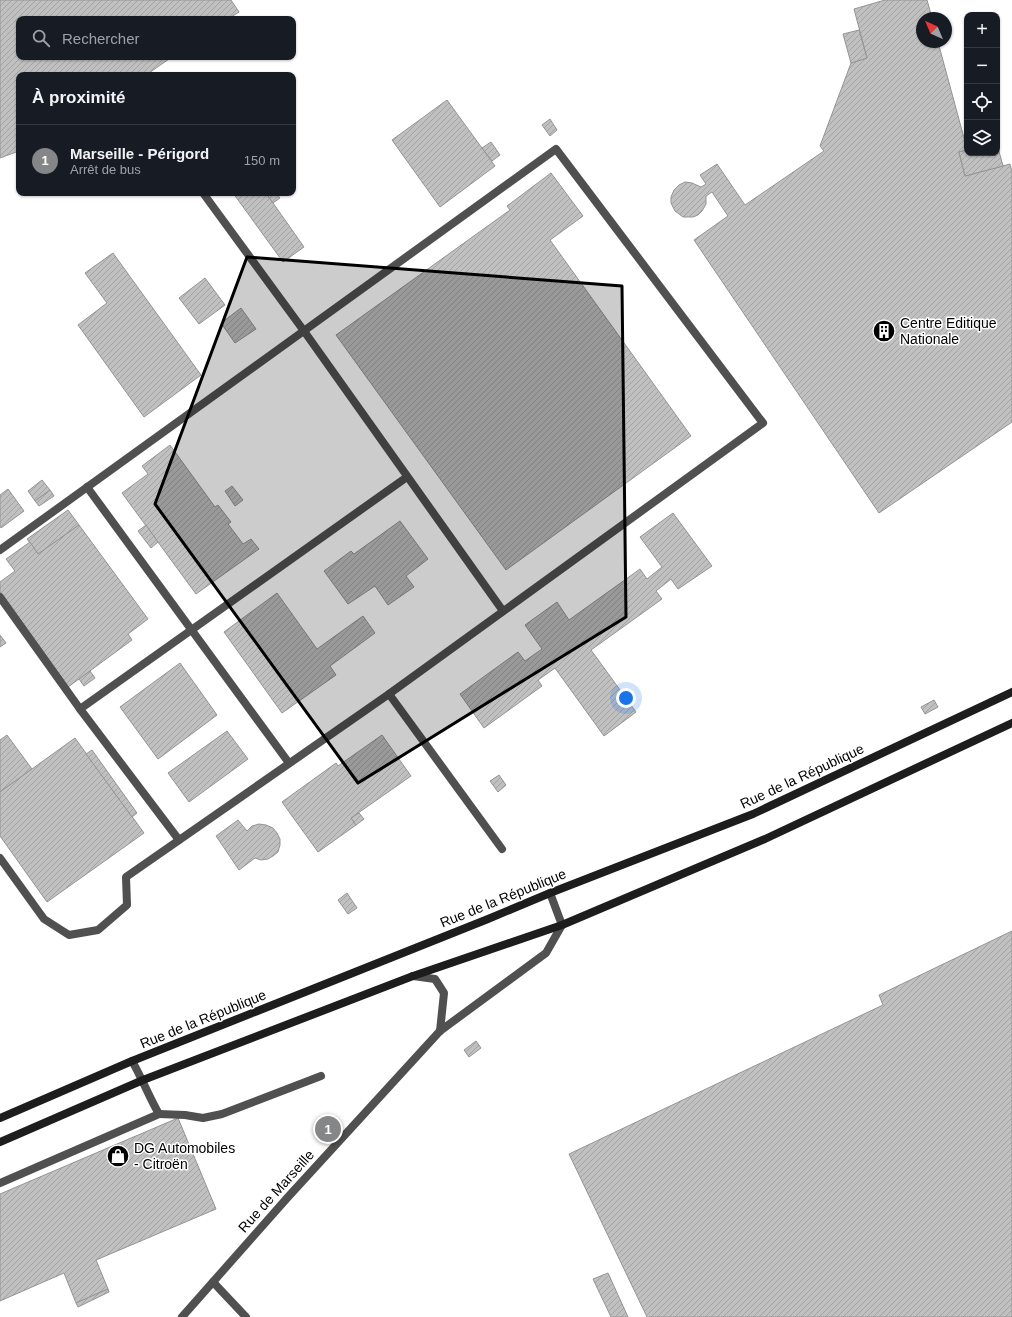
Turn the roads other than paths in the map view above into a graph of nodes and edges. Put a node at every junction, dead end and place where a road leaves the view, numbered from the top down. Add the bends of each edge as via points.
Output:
1 (205, 196) edge
2 (304, 331) junction
3 (407, 477) junction
4 (87, 487) junction
5 (0, 550) edge
6 (0, 597) edge
7 (503, 611) junction
8 (192, 630) junction
9 (1012, 692) edge
10 (389, 694) junction
11 (80, 709) junction
12 (1012, 723) edge
13 (290, 763) junction
14 (179, 840) junction
15 (502, 849) dead end
16 (0, 858) edge
17 (550, 893) junction
18 (562, 925) junction
19 (414, 976) junction
20 (440, 1031) junction
21 (132, 1061) junction
22 (321, 1076) dead end
23 (143, 1080) junction
24 (159, 1114) junction
25 (0, 1118) edge
26 (0, 1142) edge
27 (0, 1183) edge
28 (213, 1282) junction
29 (182, 1317) edge
30 (246, 1317) edge

1 - 2 street
2 - 3 street
2 - 4 street
2 - 7 street via 556,150 763,423
3 - 7 street
3 - 8 street
4 - 5 street
4 - 8 street
6 - 11 street
7 - 10 street
8 - 11 street
8 - 13 street
9 - 17 main road, Rue de la République via 753,814
10 - 13 street
10 - 15 street
11 - 14 street
12 - 18 main road via 765,839
13 - 14 street
14 - 16 street via 126,877 127,905 98,930 69,935 44,919
17 - 18 street
17 - 21 main road, Rue de la République
18 - 19 main road
18 - 20 street, Rue de Marseille via 546,953
19 - 20 street via 435,980 444,993
19 - 23 main road
20 - 28 street, Rue de Marseille
21 - 23 street
21 - 25 main road, Rue de la République
22 - 24 street via 222,1114 203,1118
23 - 24 street
23 - 26 main road
24 - 27 street
28 - 29 street, Rue de Marseille
28 - 30 street

